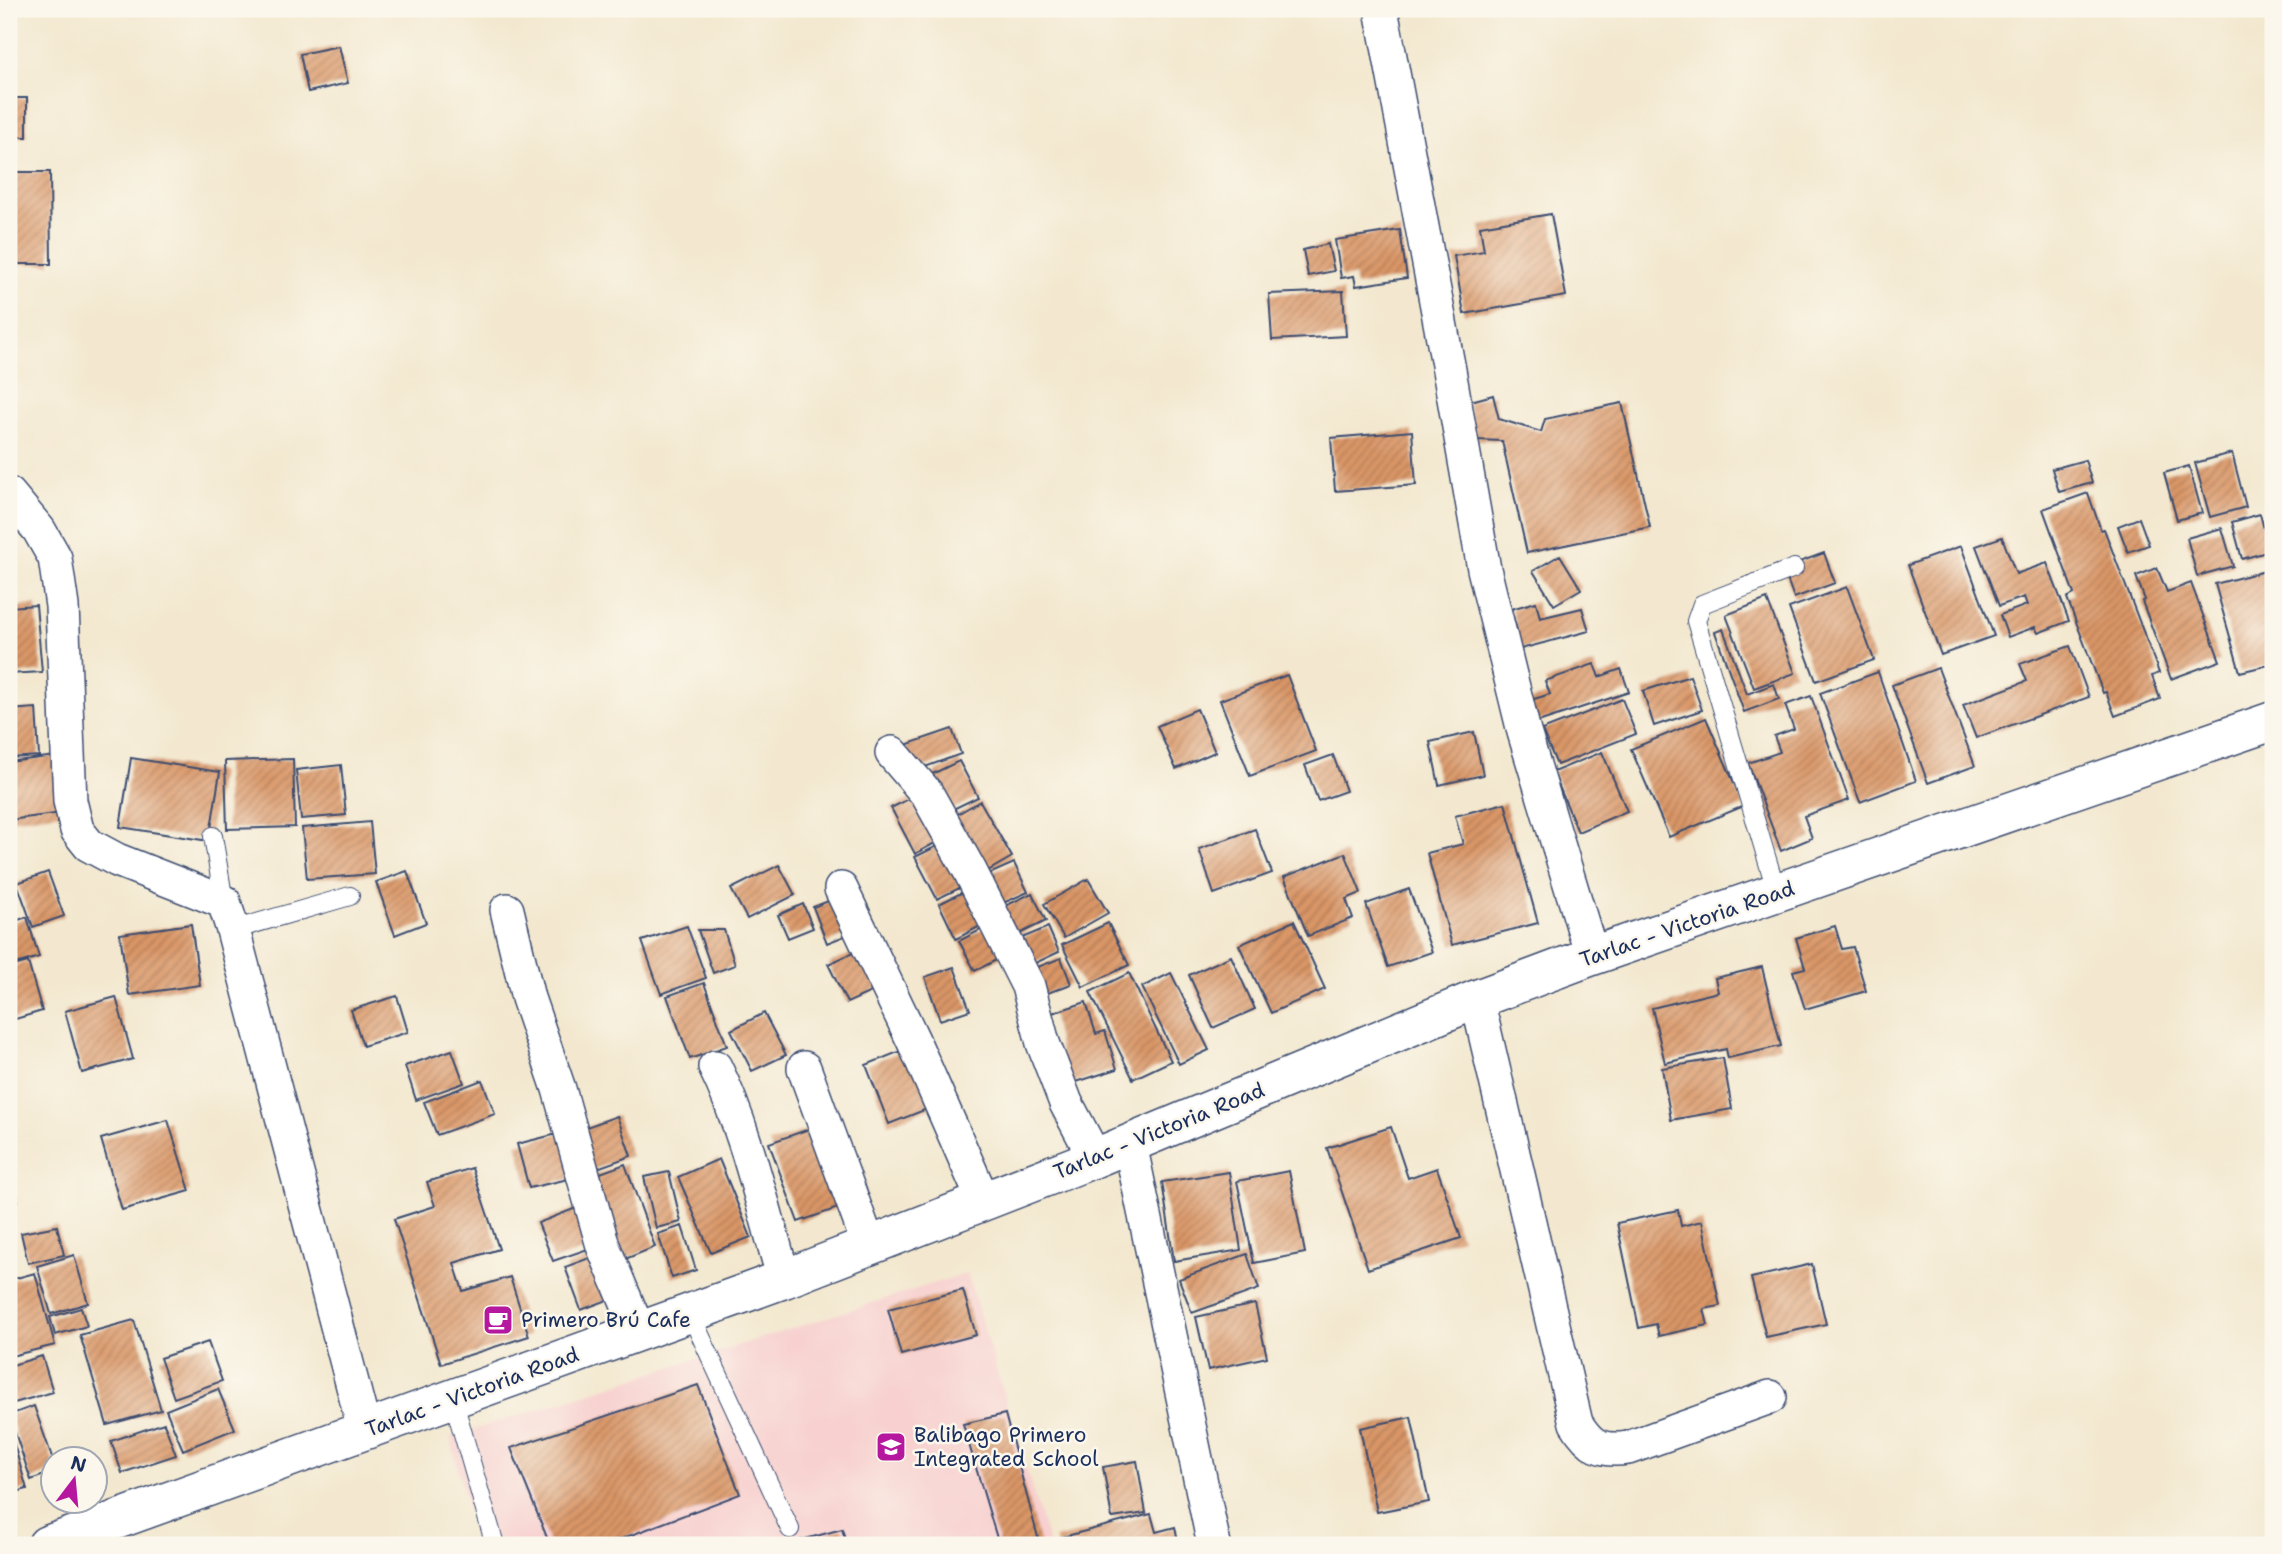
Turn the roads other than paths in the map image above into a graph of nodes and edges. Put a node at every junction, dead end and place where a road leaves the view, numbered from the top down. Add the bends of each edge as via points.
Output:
1 (1381, 9) edge
2 (9, 494) edge
3 (1794, 568) dead end
4 (2273, 721) edge
5 (892, 753) dead end
6 (213, 836) dead end
7 (841, 889) dead end
8 (1777, 893) junction
9 (349, 896) dead end
10 (506, 910) dead end
11 (229, 916) junction
12 (1592, 956) junction
13 (1477, 999) junction
14 (715, 1067) dead end
15 (804, 1068) dead end
16 (1130, 1143) junction
17 (1094, 1158) junction
18 (984, 1202) junction
19 (869, 1246) junction
20 (784, 1279) junction
21 (690, 1313) junction
22 (639, 1332) junction
23 (1770, 1397) dead end
24 (453, 1399) junction
25 (365, 1432) junction
26 (790, 1529) dead end
27 (47, 1545) edge
28 (495, 1545) edge
29 (1214, 1545) edge

1 - 12 street via 1484,569 1524,732
2 - 11 street via 55,558 62,606 70,801 77,830 89,845
3 - 8 lane via 1702,604 1696,621
4 - 8 main road, Tarlac - Victoria Road
5 - 17 street via 927,794 1028,986 1047,1055
6 - 11 lane
7 - 18 street
8 - 12 main road, Tarlac - Victoria Road
9 - 11 lane
10 - 22 street via 603,1246
11 - 25 street
12 - 13 main road, Tarlac - Victoria Road
13 - 16 main road, Tarlac - Victoria Road
13 - 23 street via 1576,1423 1585,1437 1611,1451 1628,1448
14 - 20 street via 749,1159
15 - 19 street
16 - 17 main road, Tarlac - Victoria Road
16 - 29 street
17 - 18 main road, Tarlac - Victoria Road
18 - 19 main road, Tarlac - Victoria Road
19 - 20 main road, Tarlac - Victoria Road
20 - 21 main road, Tarlac - Victoria Road
21 - 22 main road, Tarlac - Victoria Road
21 - 26 lane
22 - 24 main road, Tarlac - Victoria Road
24 - 25 main road, Tarlac - Victoria Road
24 - 28 lane
25 - 27 main road, Tarlac - Victoria Road

